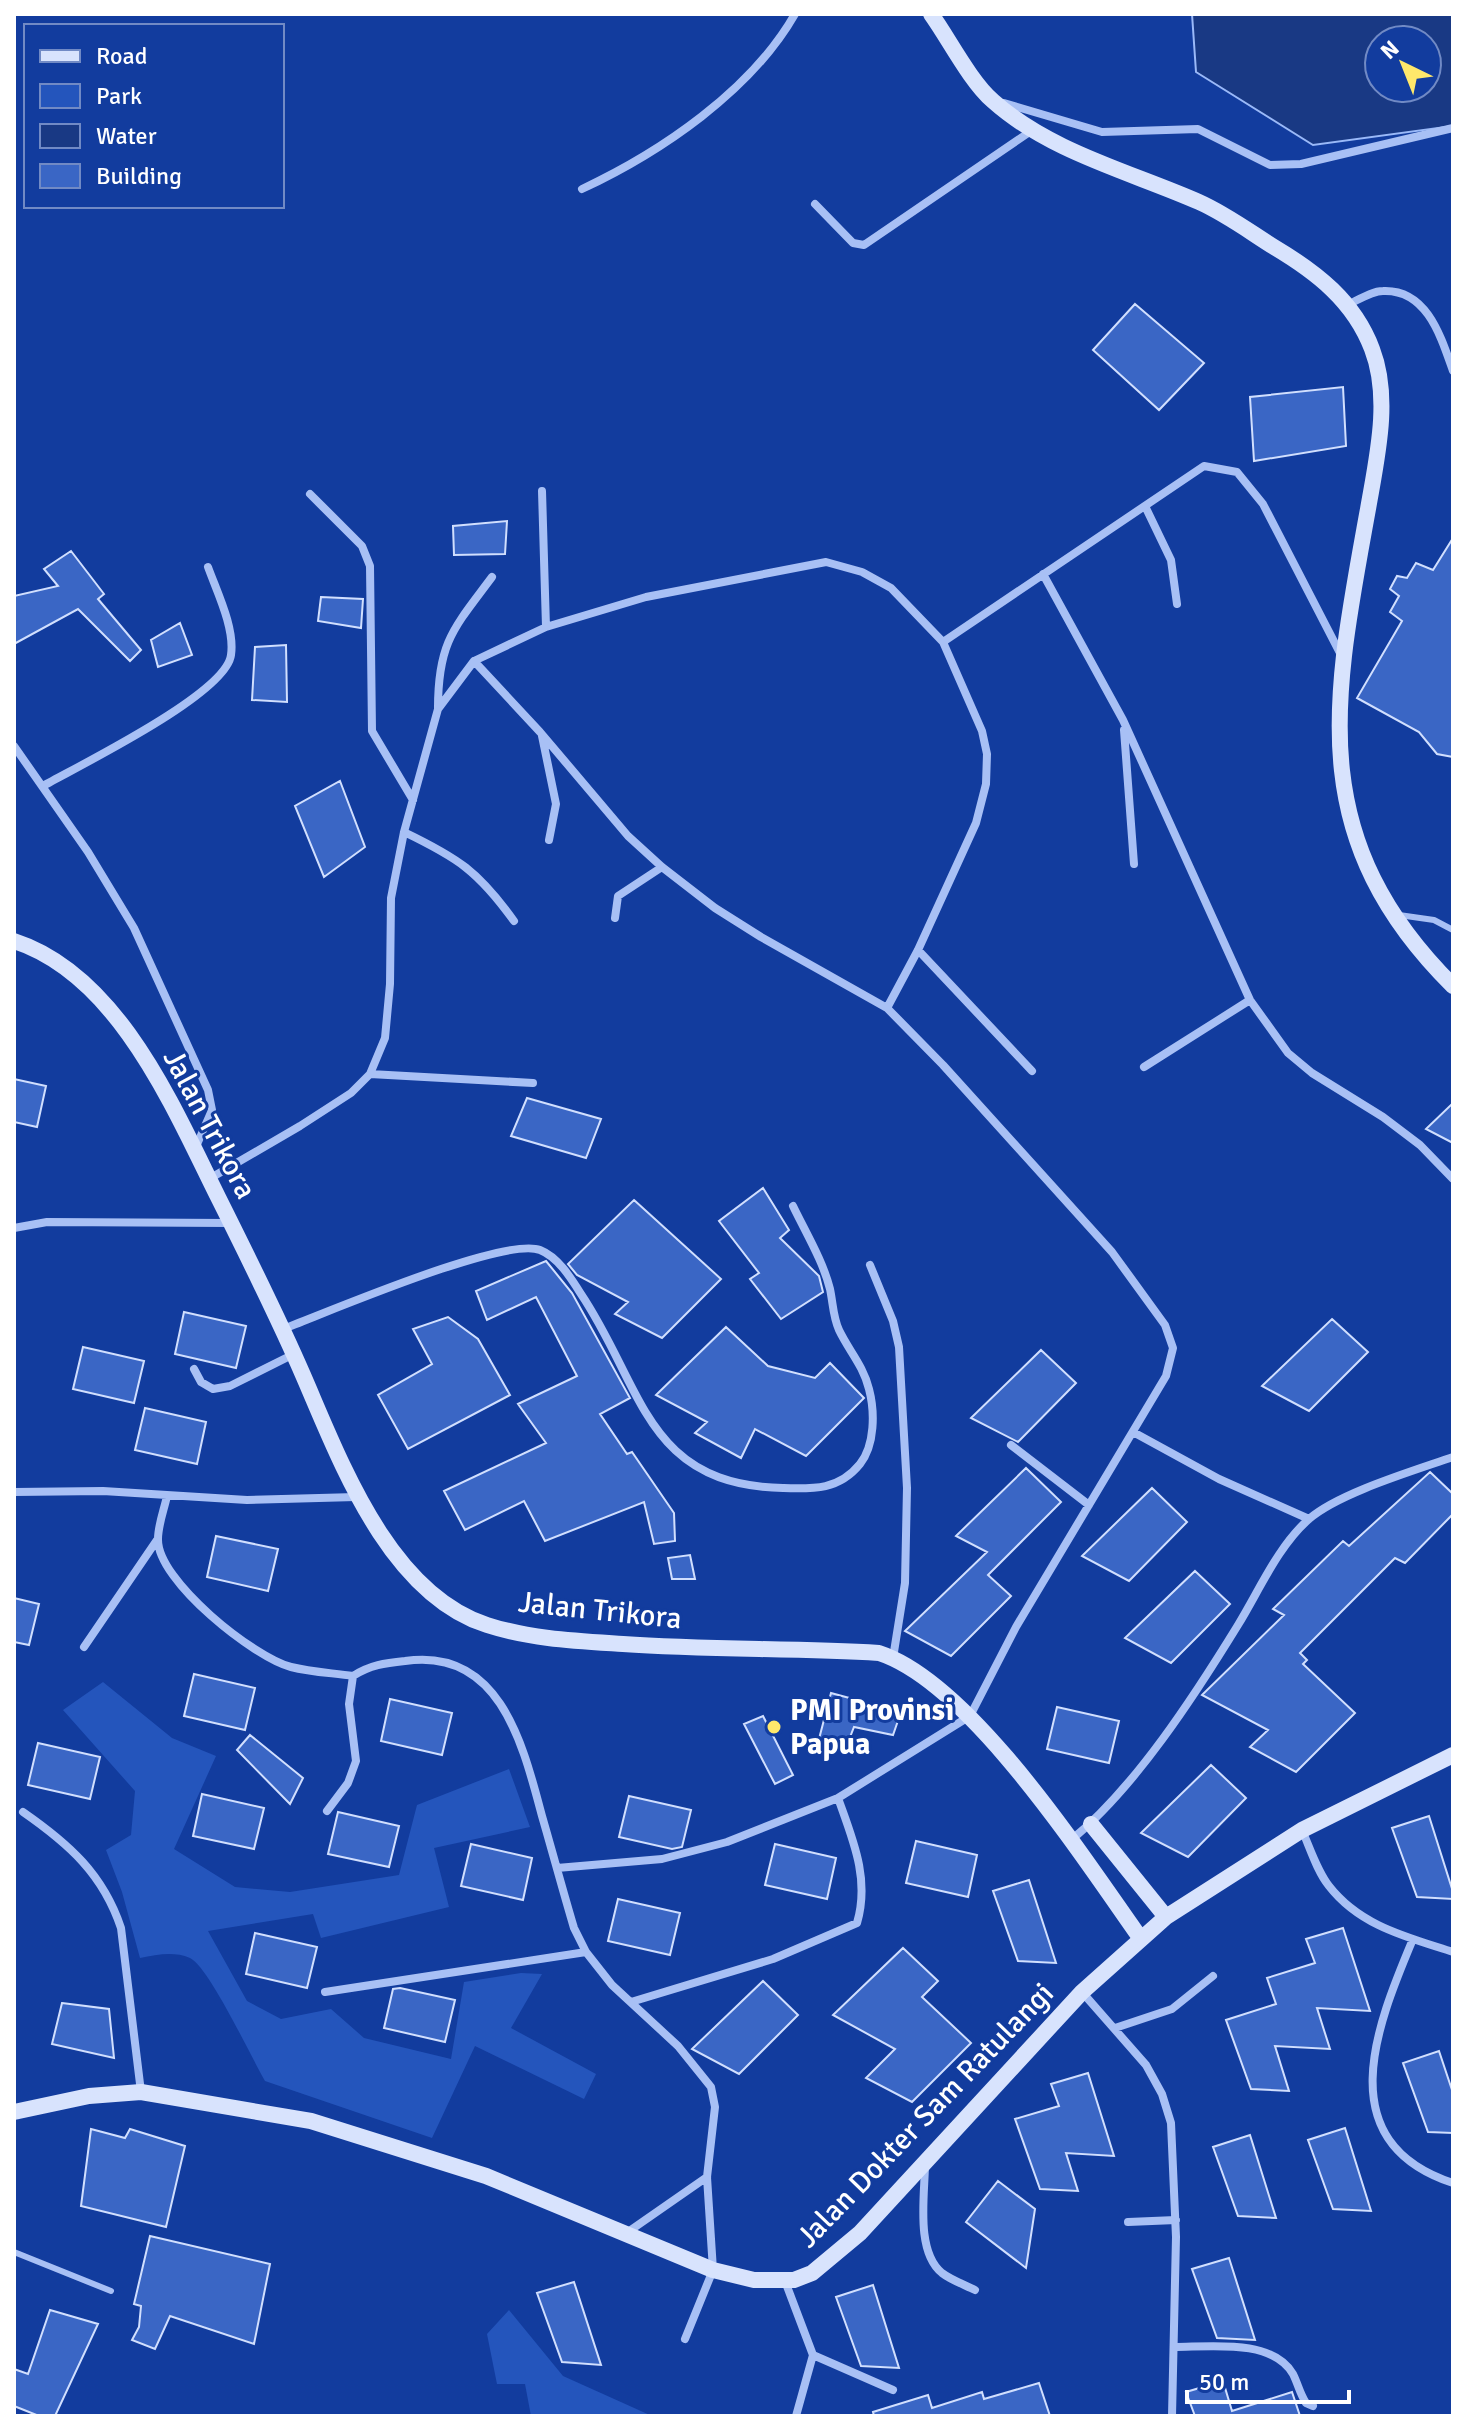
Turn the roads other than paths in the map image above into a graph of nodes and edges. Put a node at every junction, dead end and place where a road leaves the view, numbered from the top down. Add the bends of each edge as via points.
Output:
1 (795, 14) edge
2 (931, 14) edge
3 (991, 100) junction
4 (1034, 128) junction
5 (1453, 128) edge
6 (582, 189) dead end
7 (815, 204) dead end
8 (1347, 305) junction
9 (1453, 371) edge
10 (542, 491) dead end
11 (310, 494) dead end
12 (1145, 506) junction
13 (208, 567) dead end
14 (1043, 574) junction
15 (492, 577) dead end
16 (1177, 604) dead end
17 (546, 627) junction
18 (943, 642) junction
19 (1341, 656) junction
20 (474, 661) junction
21 (438, 709) junction
22 (1123, 720) junction
23 (540, 732) junction
24 (14, 746) edge
25 (43, 786) junction
26 (413, 800) junction
27 (404, 832) junction
28 (549, 840) dead end
29 (1134, 864) dead end
30 (662, 867) junction
31 (1391, 914) junction
32 (615, 918) dead end
33 (514, 921) dead end
34 (1453, 930) edge
35 (14, 941) edge
36 (918, 950) junction
37 (1453, 986) edge
38 (1250, 1000) junction
39 (887, 1008) junction
40 (1144, 1067) dead end
41 (1032, 1071) dead end
42 (370, 1074) junction
43 (533, 1083) dead end
44 (194, 1150) junction
45 (209, 1179) junction
46 (1453, 1179) edge
47 (793, 1206) dead end
48 (231, 1223) junction
49 (14, 1228) edge
50 (870, 1265) dead end
51 (282, 1329) junction
52 (294, 1354) junction
53 (194, 1369) dead end
54 (1133, 1432) junction
55 (1011, 1445) dead end
56 (1453, 1457) edge
57 (14, 1492) edge
58 (167, 1496) junction
59 (356, 1497) junction
60 (1089, 1505) junction
61 (1309, 1519) junction
62 (157, 1540) junction
63 (84, 1647) dead end
64 (893, 1658) junction
65 (353, 1676) junction
66 (970, 1716) junction
67 (1453, 1755) edge
68 (838, 1798) junction
69 (327, 1811) dead end
70 (23, 1812) dead end
71 (1091, 1824) junction
72 (1302, 1830) junction
73 (1071, 1840) junction
74 (557, 1868) junction
75 (1166, 1917) junction
76 (1141, 1939) junction
77 (1413, 1939) junction
78 (586, 1952) junction
79 (1453, 1952) edge
80 (1213, 1976) dead end
81 (325, 1992) dead end
82 (1082, 1992) junction
83 (631, 2002) junction
84 (1115, 2028) junction
85 (141, 2092) junction
86 (14, 2112) edge
87 (925, 2162) junction
88 (707, 2177) junction
89 (1453, 2183) edge
90 (1176, 2220) junction
91 (1128, 2222) dead end
92 (623, 2235) junction
93 (14, 2252) edge
94 (713, 2270) junction
95 (785, 2281) junction
96 (975, 2290) dead end
97 (111, 2291) dead end
98 (685, 2339) dead end
99 (1174, 2347) junction
100 (813, 2355) junction
101 (893, 2390) dead end
102 (1313, 2406) dead end
103 (796, 2416) edge
104 (1172, 2416) edge

1 - 6 street via 776,46 724,95 633,165
2 - 3 street
3 - 4 street
3 - 5 street via 1102,132 1198,129 1270,165 1301,164
4 - 7 street via 864,245 853,243
4 - 8 street via 1090,158 1203,203 1300,263
8 - 9 street via 1383,291 1410,295 1437,327
8 - 19 street via 1371,345 1381,375 1382,401
10 - 17 street
11 - 26 street via 362,546 370,566 372,731
12 - 14 street
12 - 16 street via 1171,560
12 - 19 street via 1204,466 1237,472 1263,504
13 - 25 street via 225,614 232,653 228,667 192,701
14 - 18 street
14 - 22 street
15 - 21 street via 447,636 438,672
17 - 18 street via 646,597 826,562 862,572 891,588
17 - 20 street
18 - 36 street via 982,731 986,784 976,823
19 - 31 street via 1338,727 1351,826
20 - 21 street
20 - 23 street
21 - 26 street
22 - 29 street
22 - 38 street
23 - 28 street via 555,788
23 - 30 street via 628,836
24 - 25 street
25 - 44 street via 134,928 208,1090 212,1110
26 - 27 street
27 - 33 street via 456,857 488,885
27 - 42 street via 391,898 385,1038
30 - 32 street via 618,896
30 - 39 street via 761,937
31 - 34 lane via 1434,920
31 - 37 street
35 - 44 street, Jalan Trikora via 50,957 124,1028 164,1089
36 - 39 street
36 - 41 street
38 - 40 street
38 - 46 street via 1288,1053 1420,1145
39 - 54 street via 1112,1252 1165,1325 1173,1348 1166,1376
42 - 43 street
42 - 45 street via 351,1093
44 - 45 street, Jalan Trikora
45 - 48 street, Jalan Trikora
47 - 51 street via 830,1287 838,1327 864,1370 871,1394 865,1458 852,1474 818,1489 721,1481 691,1465 646,1417 598,1318 571,1278 542,1251 513,1248
48 - 49 street via 47,1222
48 - 51 street, Jalan Trikora
50 - 64 street via 899,1347 907,1488 905,1567
51 - 52 street, Jalan Trikora
52 - 53 street via 213,1389
52 - 59 street, Jalan Trikora
54 - 60 street
54 - 61 street via 1219,1479
55 - 60 street
56 - 61 street via 1347,1495
57 - 58 street
58 - 59 street
58 - 62 street
59 - 64 street, Jalan Trikora via 402,1563 445,1602 485,1624 556,1640 841,1651
60 - 66 street
61 - 71 street via 1291,1539 1214,1665
62 - 63 street
62 - 65 street via 167,1569 186,1595 239,1636 289,1667
64 - 66 street, Jalan Trikora via 911,1666
65 - 69 street via 349,1704 356,1761 348,1783
65 - 74 street via 368,1666 437,1658 469,1671 489,1689 514,1725
66 - 68 street
66 - 73 street, Jalan Trikora
67 - 72 street, Jalan Dokter Sam Ratulangi
68 - 74 street via 685,1853
68 - 83 street via 857,1850 864,1891 857,1923 773,1959
70 - 85 street via 67,1843 114,1906
71 - 73 street
71 - 75 street
72 - 75 street, Jalan Dokter Sam Ratulangi
72 - 77 street via 1327,1885 1352,1910 1378,1928
73 - 76 street, Jalan Trikora
74 - 78 street
75 - 76 street, Jalan Dokter Sam Ratulangi
76 - 82 street, Jalan Dokter Sam Ratulangi
77 - 79 street
77 - 89 street via 1372,2054 1372,2100 1404,2159 1421,2172
78 - 81 street
78 - 83 street
80 - 84 street via 1172,2009
82 - 84 street
82 - 87 street, Jalan Dokter Sam Ratulangi
83 - 88 street via 678,2046 711,2087 715,2107
84 - 90 street via 1162,2094 1171,2123
85 - 86 street, Jalan Dokter Sam Ratulangi via 89,2096
85 - 92 street, Jalan Dokter Sam Ratulangi via 311,2121 486,2176
87 - 95 street, Jalan Dokter Sam Ratulangi via 832,2258 812,2273
87 - 96 street via 931,2259 944,2275
88 - 92 street
88 - 94 street
90 - 91 street
90 - 99 street
92 - 94 street, Jalan Dokter Sam Ratulangi
93 - 97 lane
94 - 95 street, Jalan Dokter Sam Ratulangi
94 - 98 street
95 - 100 street
99 - 102 street via 1240,2348 1278,2358
99 - 104 street
100 - 101 street
100 - 103 street

